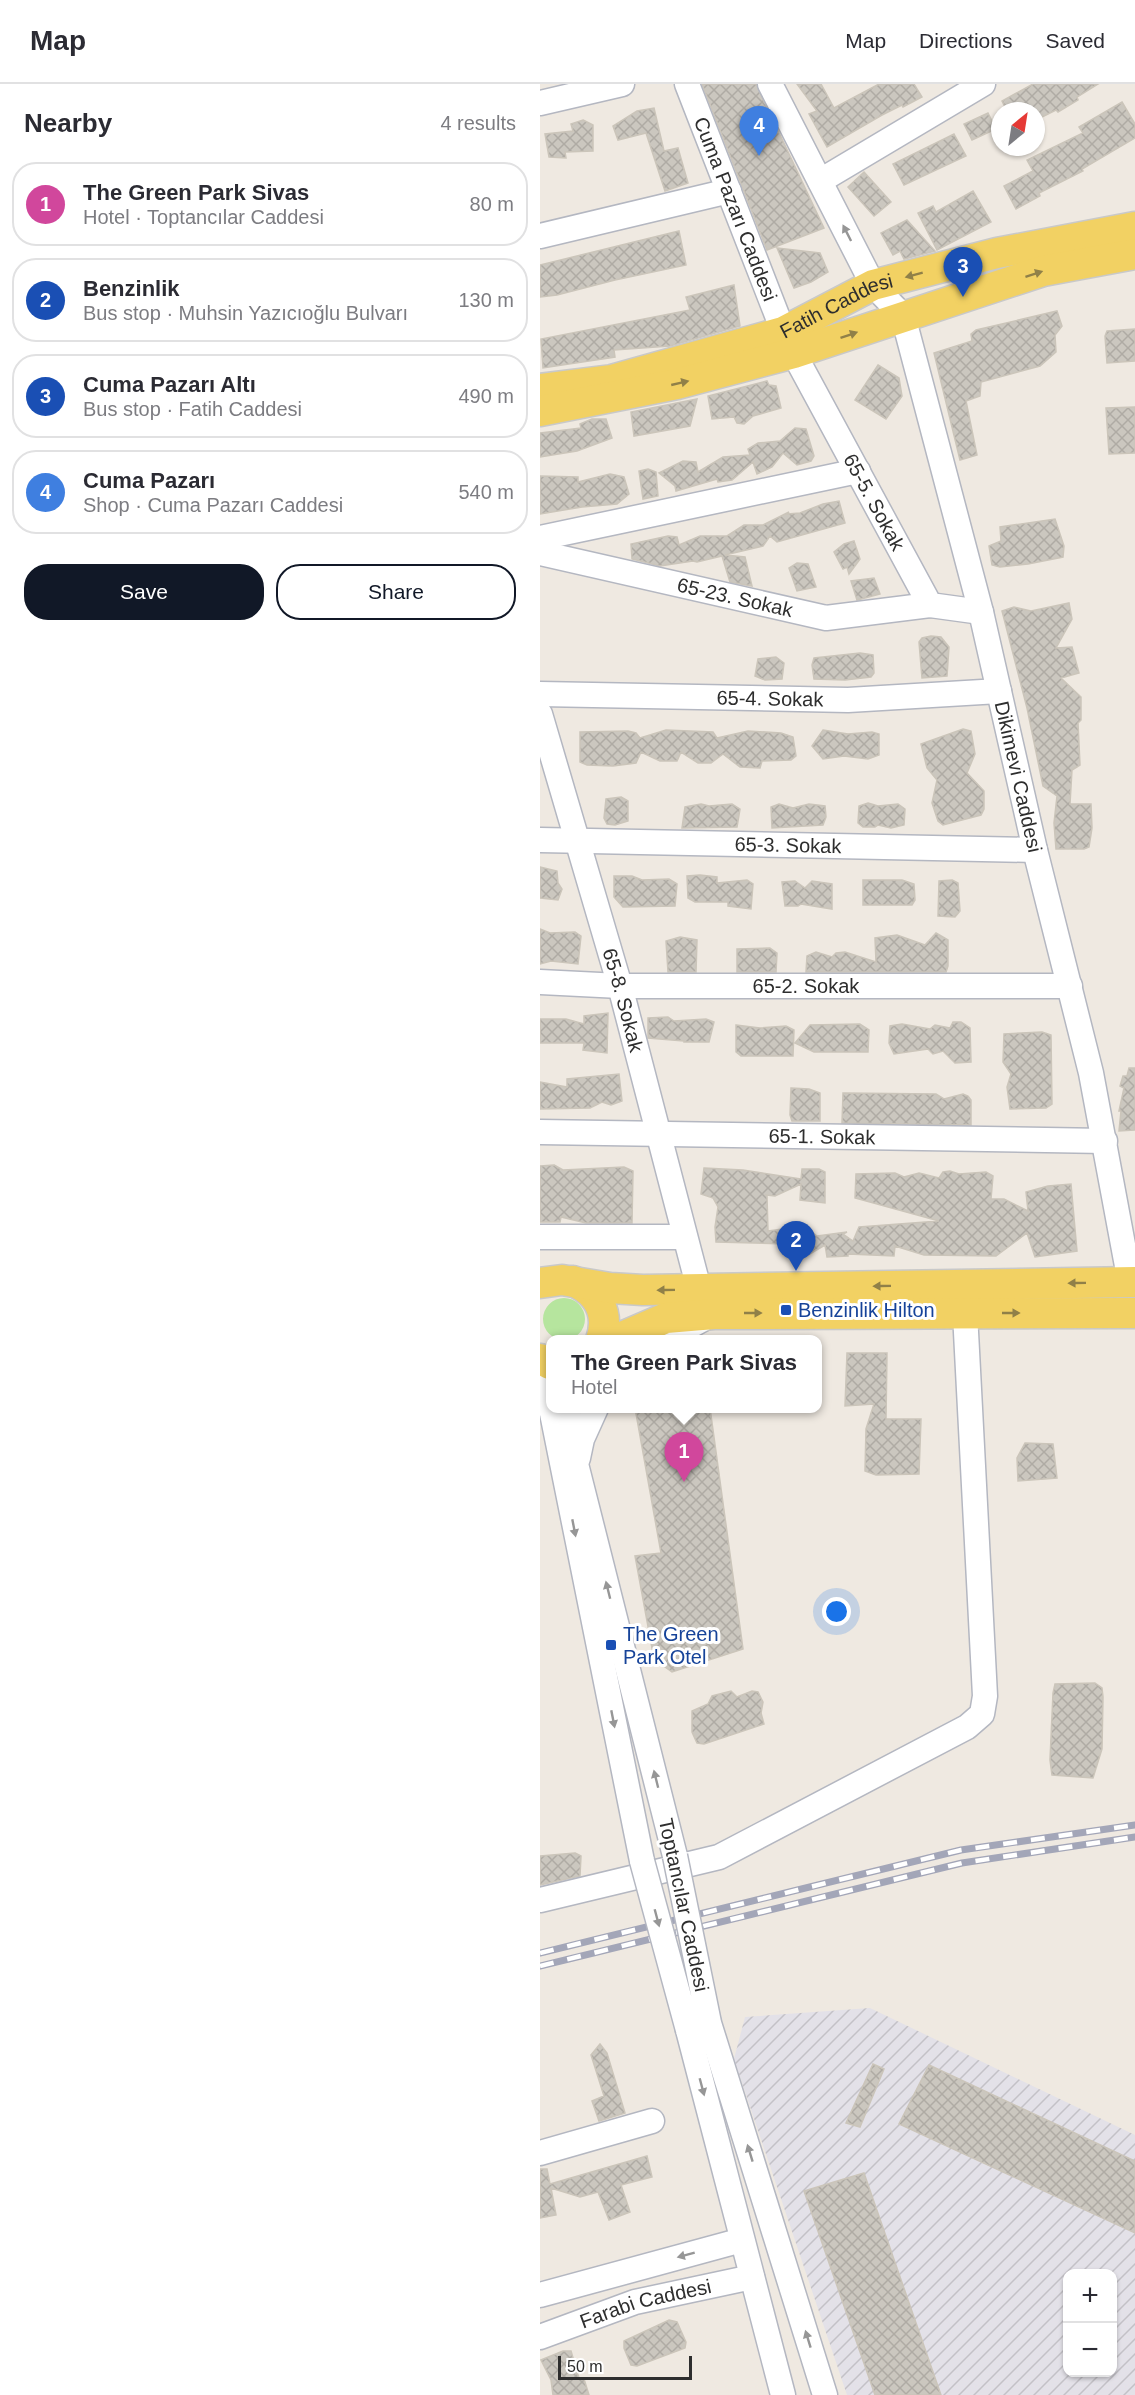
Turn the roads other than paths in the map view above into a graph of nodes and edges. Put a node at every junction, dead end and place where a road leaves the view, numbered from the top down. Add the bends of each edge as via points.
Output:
1 (622, 84) edge
2 (687, 84) edge
3 (770, 84) edge
4 (983, 84) edge
5 (540, 103) edge
6 (820, 181) junction
7 (729, 191) junction
8 (1135, 228) edge
9 (540, 236) edge
10 (1135, 254) edge
11 (873, 285) junction
12 (903, 316) junction
13 (788, 343) junction
14 (540, 389) edge
15 (540, 411) edge
16 (858, 471) junction
17 (540, 538) edge
18 (540, 553) edge
19 (930, 605) junction
20 (981, 612) junction
21 (999, 691) junction
22 (540, 694) edge
23 (540, 714) edge
24 (540, 840) edge
25 (577, 842) junction
26 (1035, 850) junction
27 (540, 982) edge
28 (620, 986) junction
29 (1070, 987) junction
30 (540, 1132) edge
31 (658, 1135) junction
32 (1105, 1141) junction
33 (540, 1237) edge
34 (684, 1237) junction
35 (1132, 1282) edge
36 (551, 1283) edge
37 (699, 1289) junction
38 (965, 1313) junction
39 (1135, 1313) edge
40 (714, 1314) junction
41 (602, 1335) edge
42 (627, 1335) edge
43 (674, 1335) edge
44 (540, 1365) edge
45 (546, 1388) edge
46 (553, 1413) edge
47 (568, 1413) edge
48 (594, 1413) edge
49 (540, 1431) edge
50 (570, 1469) junction
51 (540, 1900) edge
52 (698, 2026) junction
53 (652, 2121) dead end
54 (540, 2153) edge
55 (742, 2240) junction
56 (752, 2277) junction
57 (540, 2295) edge
58 (540, 2337) edge
59 (783, 2395) edge
60 (825, 2395) edge

1 - 5 street
2 - 7 street, Cuma Pazarı Caddesi
3 - 6 street
4 - 6 street
11 -> 6 street
7 - 9 street
7 - 13 street, Cuma Pazarı Caddesi
8 -> 11 main road, Fatih Caddesi via 997,253
12 -> 10 main road, Fatih Caddesi via 1043,271
11 - 12 street, Dikimevi Caddesi
11 - 13 main road, Fatih Caddesi
13 -> 12 main road, Fatih Caddesi
12 - 20 street, Dikimevi Caddesi
13 - 14 main road, Fatih Caddesi via 612,380
15 -> 13 main road, Fatih Caddesi via 677,384
13 - 16 street, 65-5. Sokak
16 - 17 street
16 - 19 street, 65-5. Sokak
18 - 19 street, 65-23. Sokak via 826,618
19 - 20 street
20 - 21 street, Dikimevi Caddesi
21 - 22 street, 65-4. Sokak via 848,700
21 - 26 street, Dikimevi Caddesi
23 - 25 street, 65-8. Sokak
24 - 25 street, 65-3. Sokak
25 - 26 street, 65-3. Sokak
25 - 28 street, 65-8. Sokak
26 - 29 street, Dikimevi Caddesi
27 - 28 street, 65-2. Sokak
28 - 29 street, 65-2. Sokak
28 - 31 street, 65-8. Sokak
29 - 32 street, Dikimevi Caddesi
30 - 31 street, 65-1. Sokak
31 - 32 street, 65-1. Sokak
31 - 34 street, 65-8. Sokak
32 - 35 street, Dikimevi Caddesi
33 - 34 street
34 - 37 street, 65-8. Sokak
35 -> 37 main road
37 -> 36 main road
36 - 41 main road via 592,1292 605,1320
38 -> 39 main road
40 -> 38 main road
38 - 51 street via 985,1696 982,1714 967,1727 719,1857
40 - 42 main road via 666,1318
40 - 43 street
44 - 45 street, Toptancılar Caddesi
46 - 50 street, Toptancılar Caddesi
47 - 50 street, Toptancılar Caddesi
48 - 50 street
49 - 50 street
52 -> 50 street, Toptancılar Caddesi, bridge via 675,1856
50 -> 52 street, Toptancılar Caddesi, bridge via 642,1862
52 -> 55 street, Toptancılar Caddesi
60 -> 52 street, Toptancılar Caddesi
53 - 54 street
55 - 56 street, Toptancılar Caddesi
55 -> 57 street, Farabi Caddesi
56 - 58 street, Farabi Caddesi via 635,2302
56 - 59 street, Toptancılar Caddesi

